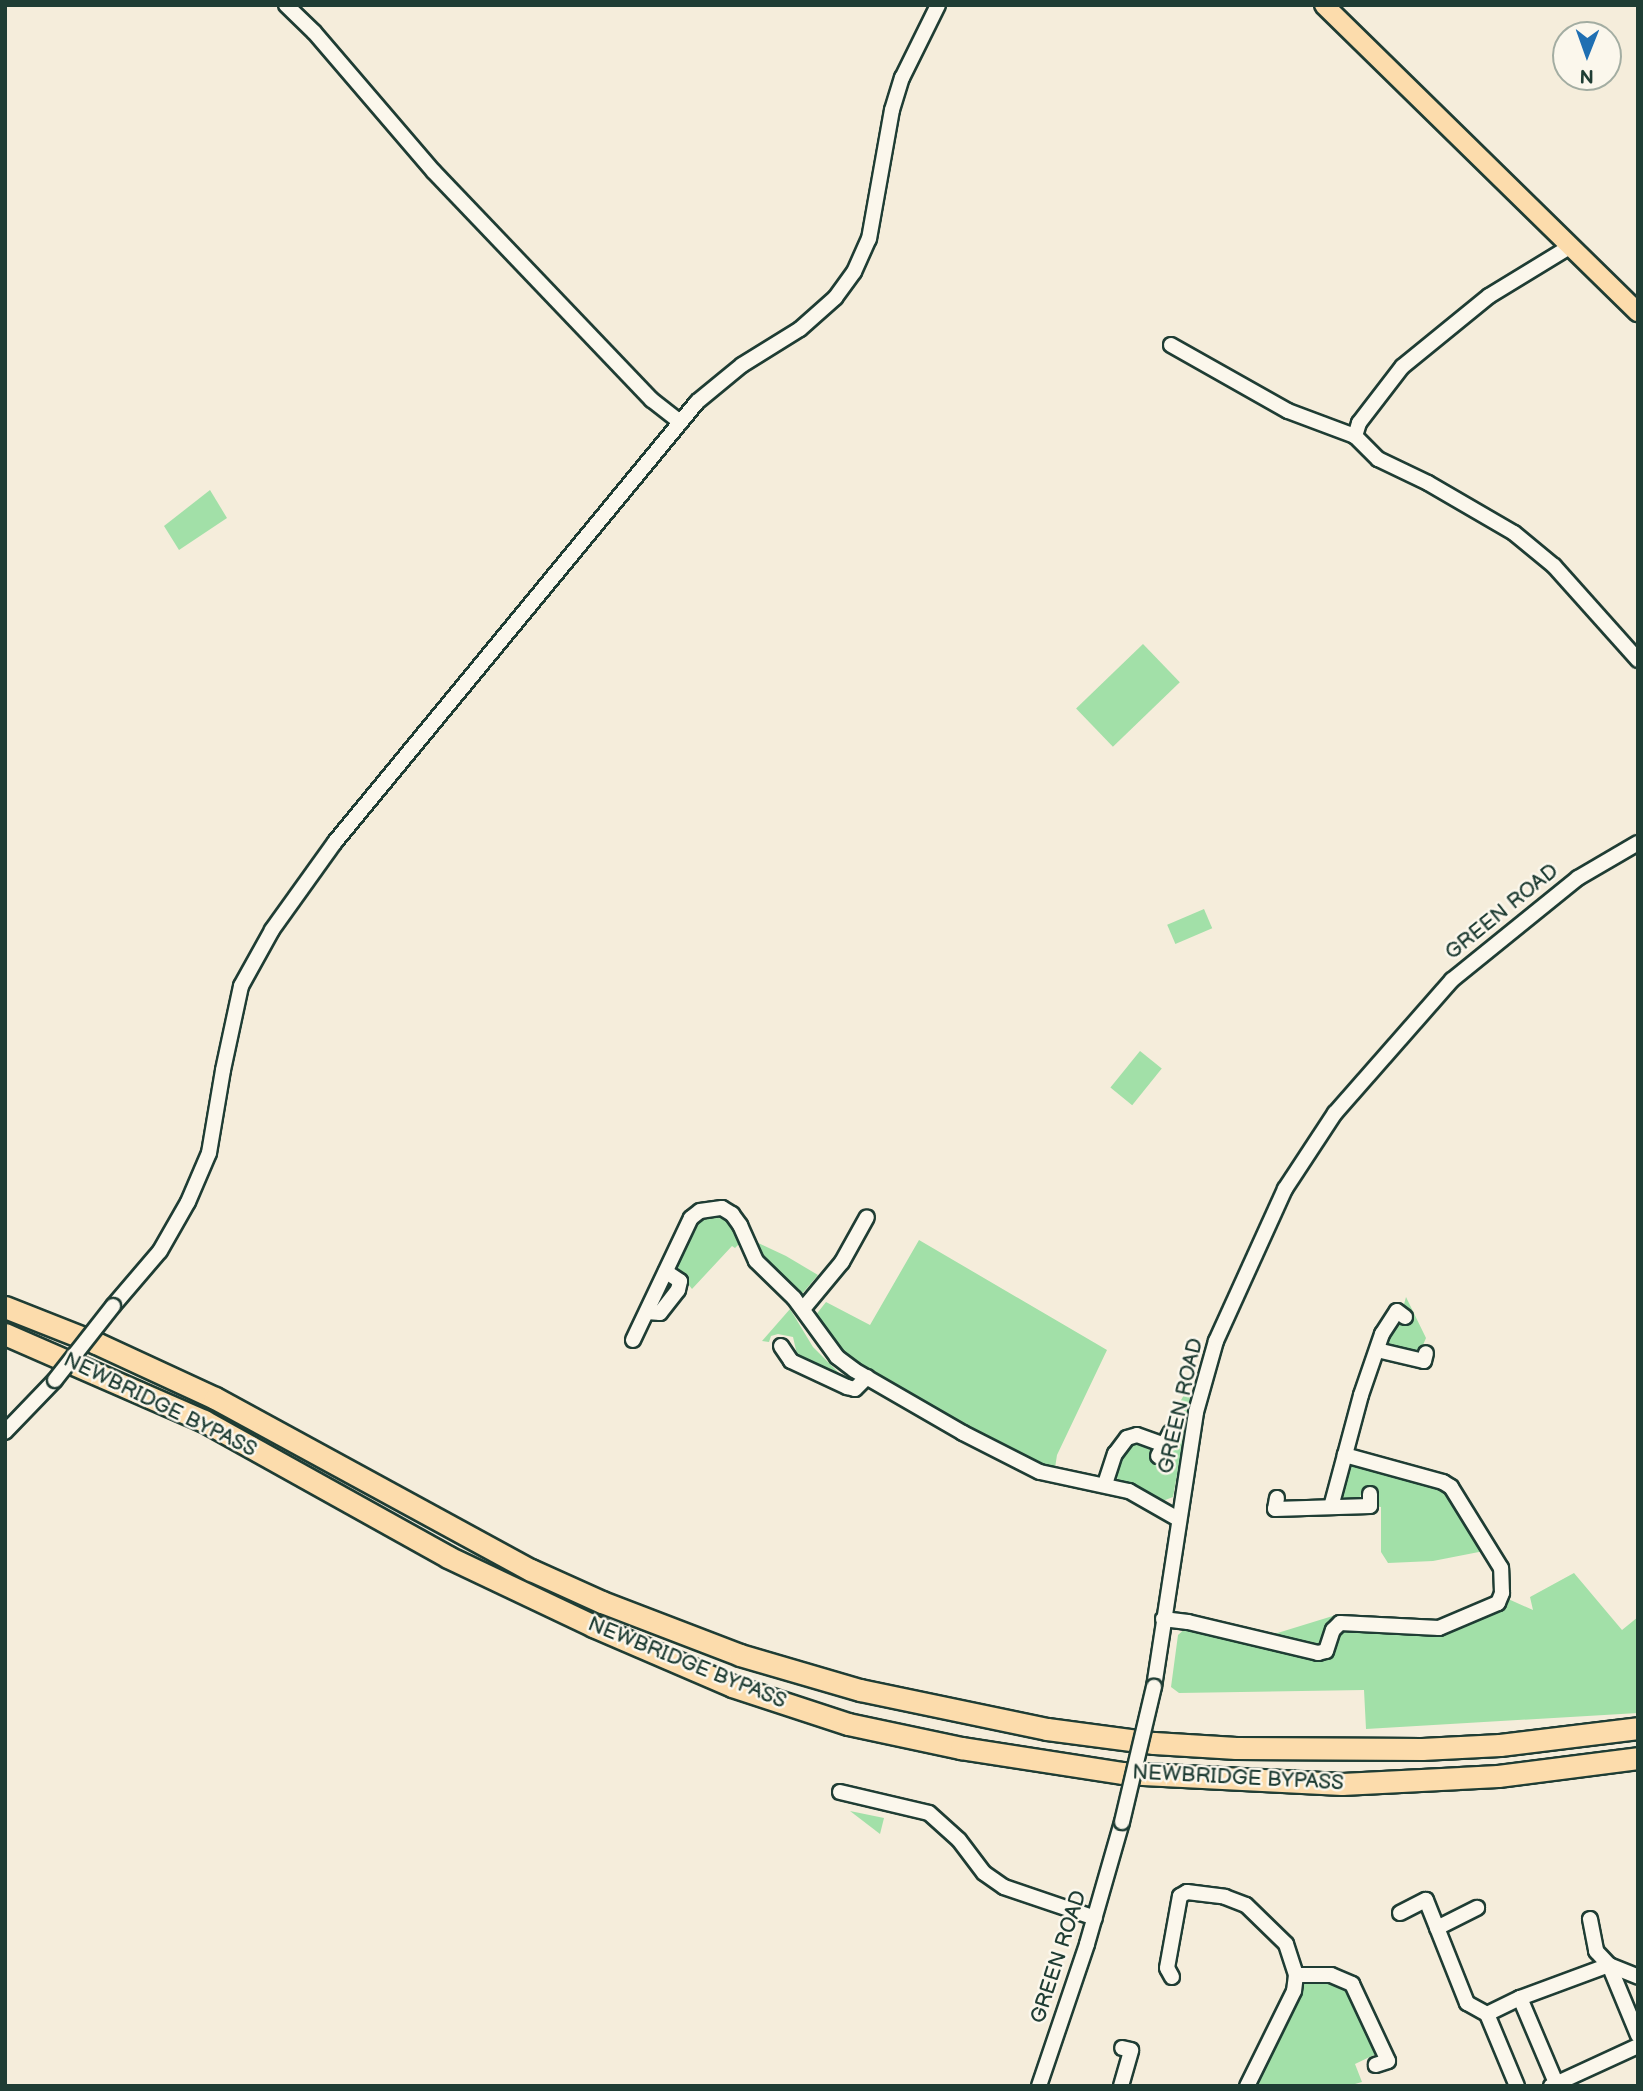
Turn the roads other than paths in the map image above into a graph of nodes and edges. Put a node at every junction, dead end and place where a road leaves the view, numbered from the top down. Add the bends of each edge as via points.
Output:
1 (286, 5) edge
2 (938, 5) edge
3 (1324, 5) edge
4 (1571, 246) junction
5 (1638, 312) edge
6 (1171, 345) dead end
7 (680, 422) junction
8 (1356, 436) junction
9 (1636, 655) edge
10 (1638, 843) edge
11 (867, 1217) dead end
12 (5, 1307) edge
13 (803, 1309) junction
14 (1405, 1317) dead end
15 (5, 1334) edge
16 (634, 1340) dead end
17 (781, 1346) dead end
18 (1377, 1350) junction
19 (1426, 1353) dead end
20 (867, 1377) junction
21 (5, 1432) edge
22 (1164, 1444) dead end
23 (1345, 1455) junction
24 (1105, 1484) junction
25 (1370, 1494) dead end
26 (1277, 1498) dead end
27 (1331, 1507) junction
28 (1178, 1519) junction
29 (1163, 1619) junction
30 (1638, 1728) edge
31 (1638, 1758) edge
32 (840, 1792) dead end
33 (1477, 1908) dead end
34 (1400, 1913) dead end
35 (1095, 1918) junction
36 (1590, 1919) dead end
37 (1437, 1928) junction
38 (1609, 1965) junction
39 (1296, 1975) junction
40 (1172, 1977) dead end
41 (1638, 1977) edge
42 (1520, 1998) junction
43 (1487, 2014) junction
44 (1638, 2035) edge
45 (1638, 2046) edge
46 (1131, 2050) dead end
47 (1376, 2065) dead end
48 (1553, 2085) edge
49 (1039, 2086) edge
50 (1121, 2086) edge
51 (1247, 2086) edge
52 (1517, 2086) edge

1 - 7 street via 434,172 652,400
2 - 7 street via 902,78 869,239 854,272 835,298 800,329 741,365 697,401
3 - 4 main road
4 - 5 main road
4 - 8 street via 1489,296 1402,367 1359,424
6 - 8 street via 1279,407
7 - 21 street, bridge via 335,842 272,930 242,986 209,1153 188,1202 160,1251 55,1380
8 - 9 street via 1378,459 1514,533 1554,566
10 - 28 street, GREEN ROAD via 1578,878 1451,980 1335,1113 1285,1189 1216,1341 1196,1412
11 - 13 street via 842,1262
12 - 30 highway, NEWBRIDGE BYPASS via 215,1398 531,1570 717,1646 860,1690 1047,1729 1236,1748 1422,1749 1500,1745
13 - 16 street via 756,1261 732,1214 722,1208 700,1211 691,1218 666,1272 680,1281 678,1290 660,1313 647,1312
13 - 20 street via 837,1357
14 - 18 street via 1397,1311
15 - 31 highway, NEWBRIDGE BYPASS via 204,1421 448,1557 593,1626 732,1686 848,1724 961,1748 1123,1773 1342,1784 1498,1776
17 - 20 street via 791,1361 847,1387 855,1389
18 - 19 street via 1424,1362
18 - 23 street
20 - 24 street via 1040,1472
22 - 24 street via 1137,1435 1127,1438 1115,1454
23 - 27 street
23 - 29 street via 1451,1487 1501,1568 1498,1603 1439,1628 1340,1623 1326,1651 1318,1653
24 - 28 street via 1129,1491
25 - 27 street via 1370,1506
26 - 27 street via 1275,1509
28 - 29 street, GREEN ROAD
29 - 35 street, GREEN ROAD, bridge via 1154,1687
32 - 35 street via 933,1807 984,1873 1004,1887
33 - 37 street
34 - 37 street via 1426,1899
35 - 49 street, GREEN ROAD
36 - 38 street via 1596,1951
37 - 43 street via 1467,2003
38 - 41 street
38 - 42 street
38 - 44 street
39 - 40 street via 1286,1944 1246,1905 1224,1896 1187,1892 1180,1896 1167,1968
39 - 47 street via 1331,1975 1352,1984 1388,2061
39 - 51 street via 1294,1992
42 - 43 street
42 - 48 street
43 - 52 street
45 - 48 street
46 - 50 street

